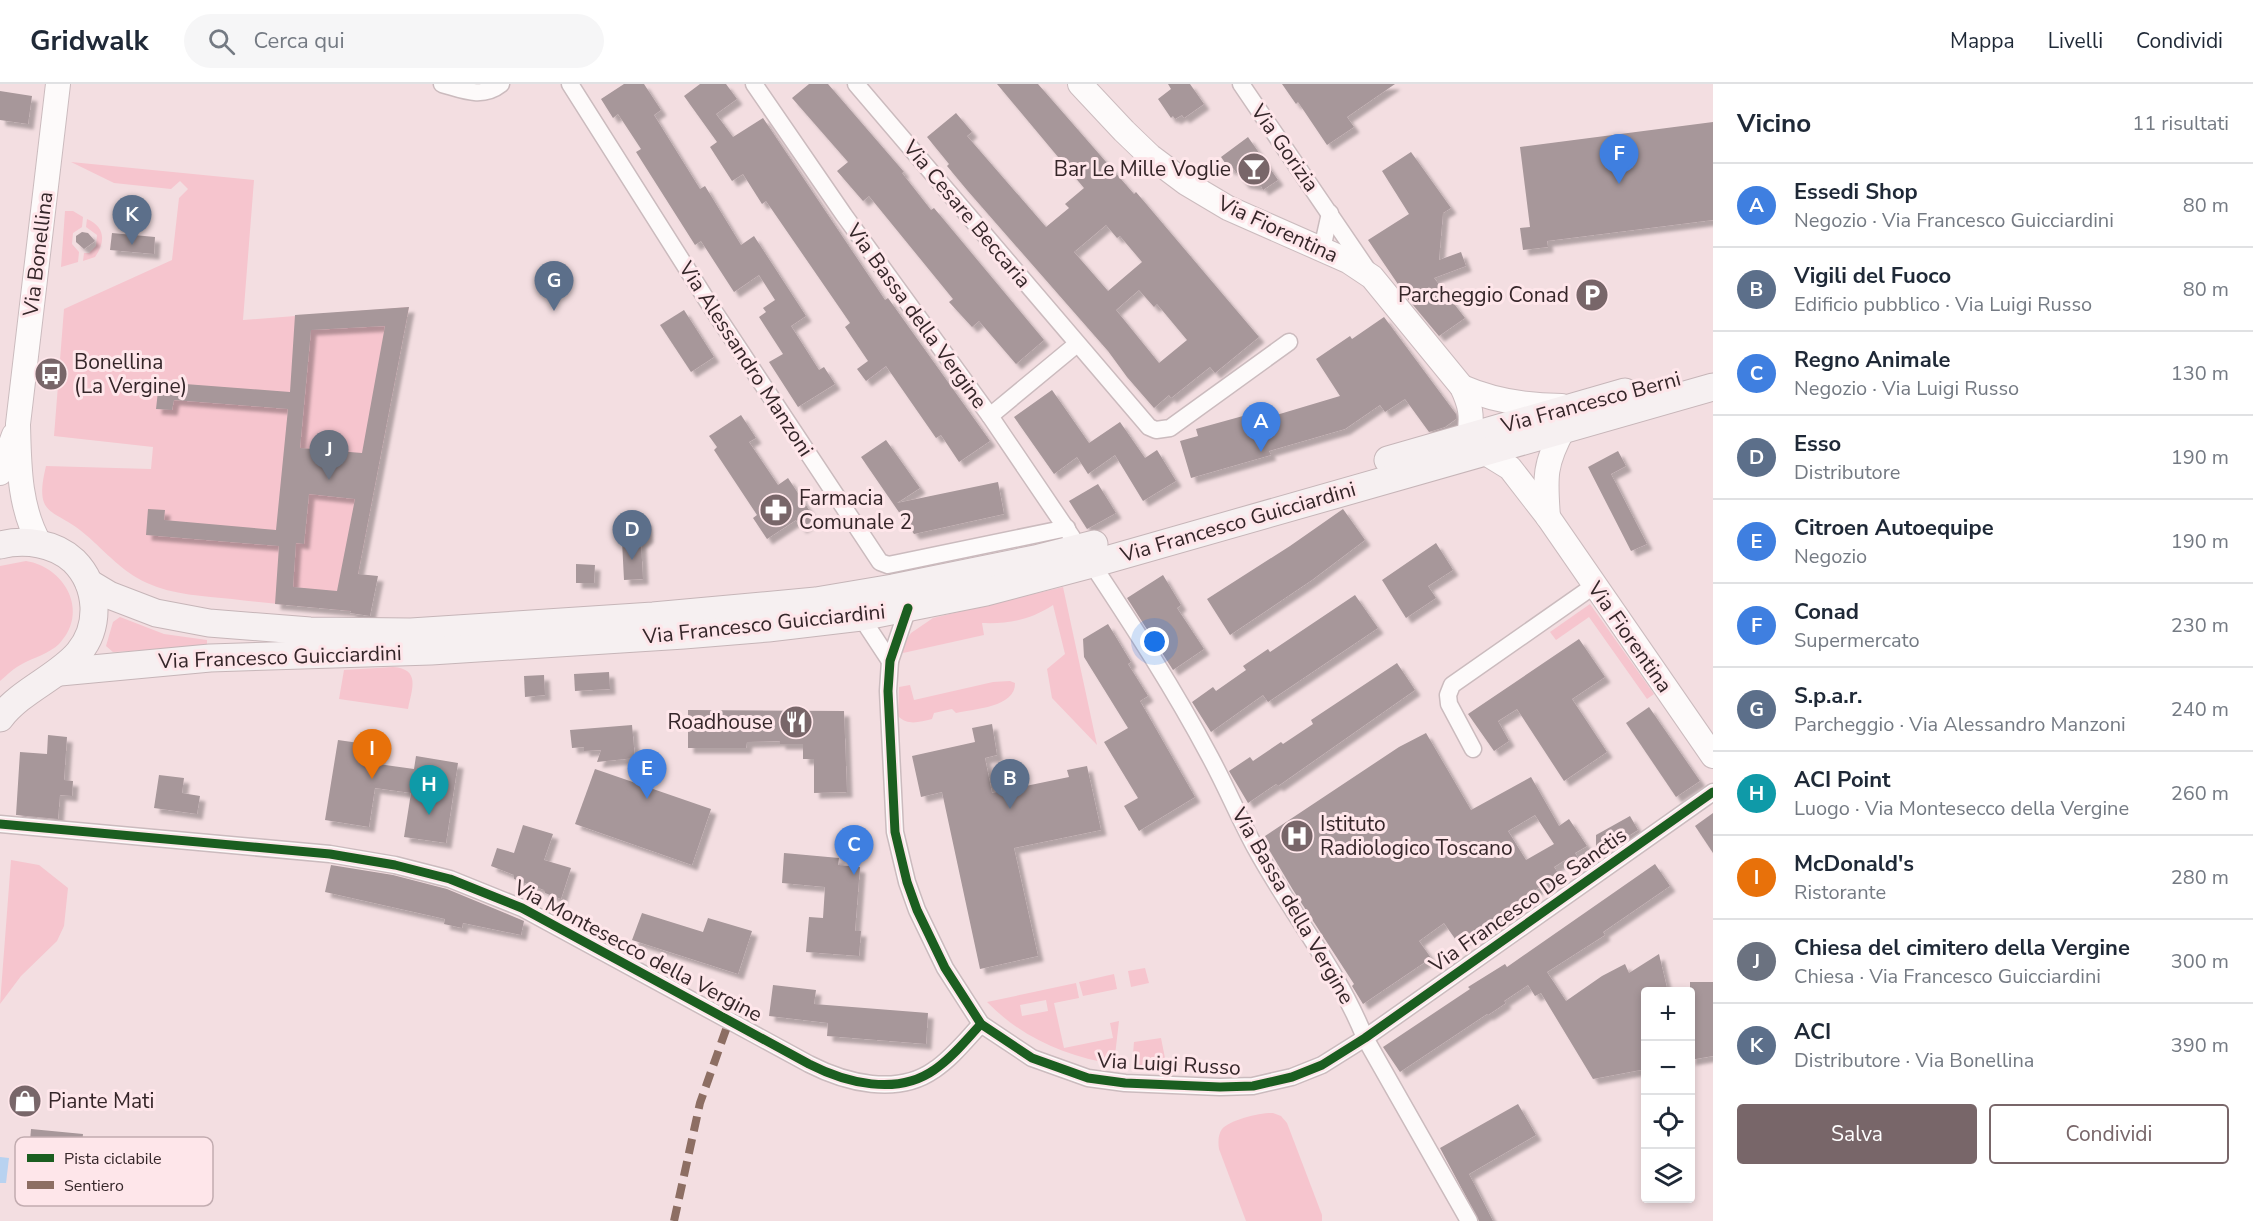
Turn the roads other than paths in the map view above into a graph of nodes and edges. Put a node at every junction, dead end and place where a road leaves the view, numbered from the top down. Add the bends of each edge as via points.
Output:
1 (58, 84) edge
2 (442, 84) edge
3 (501, 84) edge
4 (570, 84) edge
5 (754, 84) edge
6 (856, 84) edge
7 (1080, 84) edge
8 (1240, 84) edge
9 (1330, 213) junction
10 (1322, 249) junction
11 (1372, 277) junction
12 (1289, 342) dead end
13 (1077, 344) junction
14 (1713, 368) edge
15 (1462, 387) junction
16 (1713, 387) edge
17 (990, 416) junction
18 (1569, 417) junction
19 (18, 424) junction
20 (1477, 444) junction
21 (0, 474) edge
22 (1548, 517) junction
23 (40, 544) junction
24 (0, 545) edge
25 (1080, 547) junction
26 (89, 583) junction
27 (1595, 585) junction
28 (908, 608) junction
29 (861, 617) junction
30 (890, 661) junction
31 (60, 672) junction
32 (0, 718) edge
33 (1473, 749) dead end
34 (1713, 756) edge
35 (1713, 792) edge
36 (0, 824) edge
37 (981, 1024) junction
38 (1365, 1038) junction
39 (1469, 1221) edge

1 - 19 main road, Via Bonellina
2 - 3 street via 478,93
4 - 25 street, Via Alessandro Manzoni via 708,302 880,561 888,565
5 - 17 street, Via Bassa della Vergine
6 - 13 street, Via Cesare Beccaria
7 - 10 main road, Via Fiorentina via 1150,156 1186,183 1228,208
8 - 9 street, Via Gorizia
9 - 10 street, Via Gorizia
9 - 11 street, Via Gorizia
10 - 11 main road, Via Fiorentina
11 - 15 main road, Via Fiorentina
12 - 13 street, Via Cesare Beccaria via 1170,428 1156,430 1138,417
13 - 17 street
14 - 18 main road, Via Francesco Berni
15 - 18 main road
15 - 20 main road, Via Fiorentina via 1470,405
16 - 18 main road, Via Francesco Berni
17 - 25 street, Via Bassa della Vergine
18 - 20 main road, Via Francesco Berni
18 - 22 main road via 1551,452 1546,472
19 - 21 main road, Via Bonellina
19 - 23 main road, Via Bonellina via 26,515
20 - 22 main road, Via Fiorentina via 1510,468
20 - 25 main road, Via Francesco Guicciardini
22 - 27 main road, Via Fiorentina
23 - 24 main road
23 - 26 main road via 65,554
25 - 26 main road, Via Francesco Guicciardini via 816,601 411,632 209,624 156,614
25 - 28 main road, Via Francesco Guicciardini via 996,589
25 - 38 street, Via Bassa della Vergine via 1175,694 1256,849 1335,977
26 - 31 main road via 94,605 91,630 82,648
27 - 33 street via 1452,685 1449,704
27 - 34 main road, Via Fiorentina
28 - 29 main road, Via Francesco Guicciardini
28 - 30 street, Via Luigi Russo
29 - 30 street
29 - 31 main road, Via Francesco Guicciardini via 684,635 431,651 210,658
30 - 37 street, Via Luigi Russo via 887,715 900,858 933,945
31 - 32 main road via 18,698
35 - 38 street, Via Francesco De Sanctis
36 - 37 street, Via Montesecco della Vergine via 298,850 394,865 450,879 499,897 824,1071 857,1083 906,1082 925,1076 956,1052
37 - 38 street, Via Luigi Russo via 1032,1058 1088,1078 1196,1086 1240,1087 1292,1077 1323,1065
38 - 39 street, Via Bassa della Vergine

